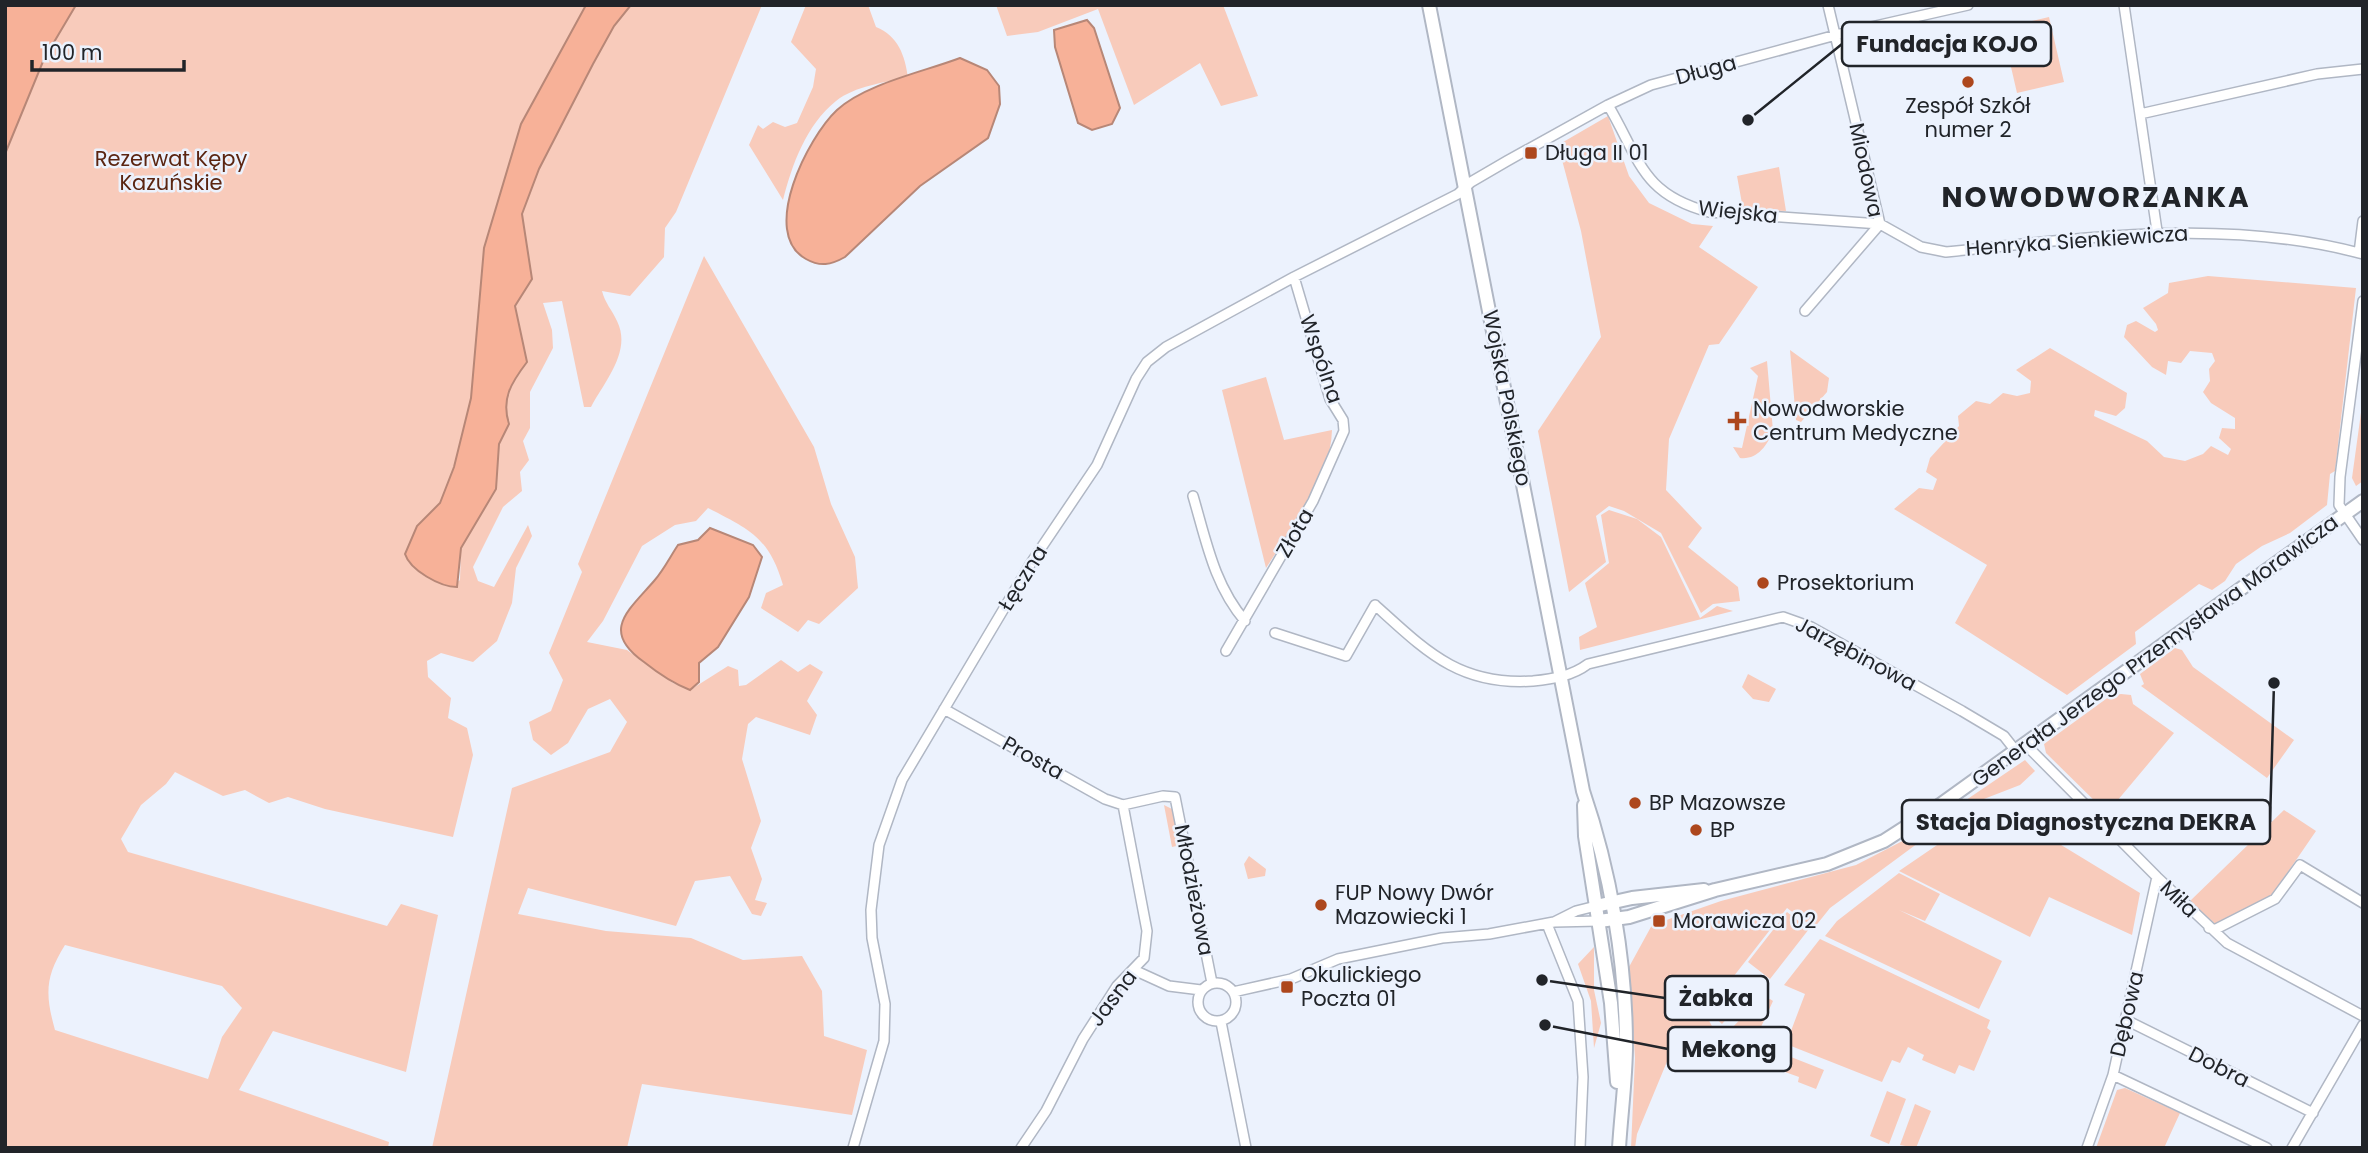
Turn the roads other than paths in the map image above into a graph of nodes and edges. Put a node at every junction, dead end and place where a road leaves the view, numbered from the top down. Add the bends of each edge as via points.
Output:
1 (1429, 5) edge
2 (1828, 5) edge
3 (1968, 5) edge
4 (2124, 5) edge
5 (1836, 35) junction
6 (2363, 69) edge
7 (1608, 105) junction
8 (2140, 114) junction
9 (1465, 188) junction
10 (2363, 221) edge
11 (1880, 224) junction
12 (2157, 231) junction
13 (2361, 253) edge
14 (1294, 277) junction
15 (2363, 301) edge
16 (1805, 311) dead end
17 (1340, 442) joint
18 (1192, 496) dead end
19 (2363, 501) edge
20 (2344, 515) junction
21 (2363, 540) edge
22 (1245, 621) junction
23 (1275, 633) dead end
24 (1226, 651) dead end
25 (1561, 676) junction
26 (944, 709) junction
27 (2020, 746) junction
28 (1583, 791) junction
29 (1123, 805) junction
30 (2157, 877) junction
31 (1715, 890) junction
32 (1611, 903) junction
33 (2363, 903) edge
34 (1596, 906) junction
35 (1613, 919) junction
36 (1599, 921) junction
37 (1550, 923) junction
38 (2209, 928) junction
39 (1134, 970) junction
40 (1212, 983) junction
41 (1201, 990) junction
42 (1233, 992) junction
43 (2363, 1016) edge
44 (2126, 1020) junction
45 (1221, 1022) junction
46 (2363, 1025) edge
47 (2113, 1075) junction
48 (2313, 1113) junction
49 (1620, 1121) junction
50 (853, 1148) edge
51 (1021, 1148) edge
52 (1246, 1148) edge
53 (1580, 1148) edge
54 (1619, 1148) edge
55 (2087, 1148) edge
56 (2267, 1148) edge
57 (2292, 1148) edge

1 - 9 main road, Wojska Polskiego
2 - 5 street, Miodowa
3 - 5 street, Długa
4 - 8 street
5 - 7 street, Długa via 1651,85
5 - 11 street, Miodowa
6 - 8 street via 2317,74
7 - 9 street, Długa
7 - 11 street, Wiejska via 1639,168 1681,205 1709,212
8 - 12 street
9 - 14 street, Łęczna
9 - 25 main road, Wojska Polskiego
10 - 13 street
11 - 12 street, Henryka Sienkiewicza via 1921,247 1945,252
11 - 16 street, Miodowa
12 - 13 street, Henryka Sienkiewicza via 2213,232
14 - 17 street, Wspólna via 1330,399 1343,420
14 - 26 street, Łęczna via 1147,362 1097,465 1031,563
15 - 20 street via 2340,477 2339,505
17 - 22 street, Złota via 1313,501
18 - 22 street via 1227,601
19 - 20 main road, Generała Jerzego Przemysława Morawicza
20 - 21 street
20 - 27 main road, Generała Jerzego Przemysława Morawicza
22 - 24 street, Złota
23 - 25 street, Jarzębinowa via 1346,656 1375,605 1432,656 1468,675 1506,683
25 - 27 street, Jarzębinowa via 1588,664 1783,617 1811,627
25 - 28 main road, Wojska Polskiego
26 - 29 street, Prosta
26 - 50 street, Łęczna via 902,780 879,845 871,910 885,1029 881,1059
27 - 30 street, Miła
27 - 31 main road, Generała Jerzego Przemysława Morawicza via 1884,841 1827,864
28 - 32 main road, Wojska Polskiego via 1598,834
28 - 34 main road, Wojska Polskiego
29 - 39 street, Jasna via 1147,930 1144,958
29 - 40 street, Młodzieżowa via 1175,797
30 - 38 street, Miła
30 - 44 street, Dębowa
31 - 32 main road, Generała Jerzego Przemysława Morawicza via 1686,890
31 - 35 main road, Generała Jerzego Przemysława Morawicza via 1665,908
32 - 34 main road, Generała Jerzego Przemysława Morawicza
32 - 35 main road, Wojska Polskiego
33 - 38 street via 2300,865 2275,899 2216,929
34 - 36 main road, Wojska Polskiego
34 - 37 street
35 - 36 main road, Generała Jerzego Przemysława Morawicza
35 - 49 main road, Wojska Polskiego via 1626,1046
36 - 37 street
36 - 49 main road, Wojska Polskiego
37 - 42 street via 1338,959 1291,979
37 - 53 street via 1578,1001 1583,1065
38 - 43 street, Miła via 2227,943
39 - 41 street via 1169,986
39 - 51 street, Jasna via 1117,986 1083,1039
40 - 41 street
40 - 42 street via 1228,986
41 - 45 street via 1198,1008 1203,1016
42 - 45 street via 1236,1007
44 - 47 street, Dębowa
44 - 48 street, Dobra
45 - 52 street
46 - 48 street
47 - 55 street, Dębowa
47 - 56 street
48 - 57 street
49 - 54 main road, Wojska Polskiego

